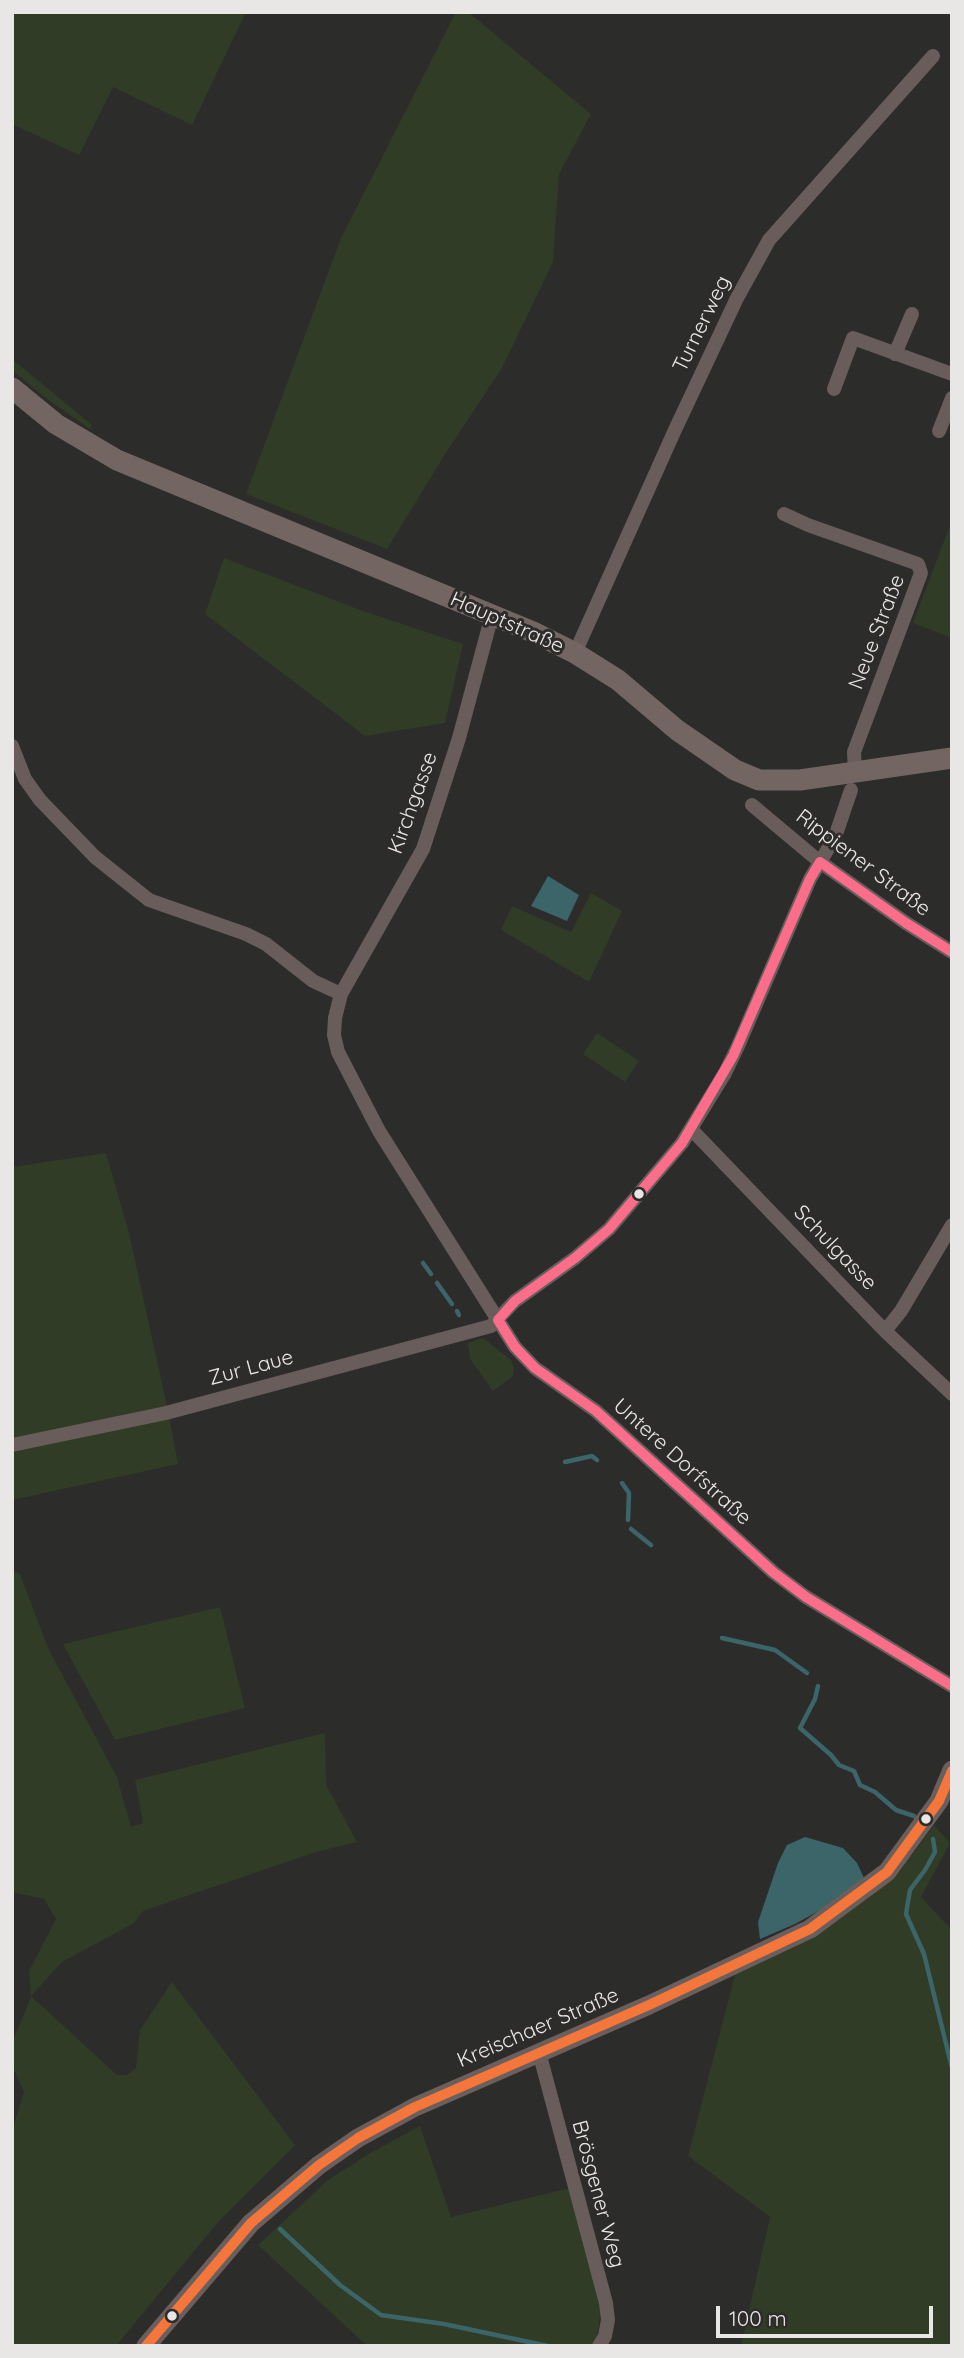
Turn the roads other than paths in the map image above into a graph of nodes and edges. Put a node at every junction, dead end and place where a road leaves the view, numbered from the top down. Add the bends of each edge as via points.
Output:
1 (933, 56) dead end
2 (912, 314) dead end
3 (895, 354) junction
4 (952, 374) edge
5 (12, 388) edge
6 (834, 389) dead end
7 (952, 398) edge
8 (939, 431) dead end
9 (784, 514) dead end
10 (492, 615) junction
11 (575, 653) junction
12 (12, 746) edge
13 (952, 758) edge
14 (853, 781) junction
15 (752, 805) dead end
16 (820, 862) junction
17 (952, 952) edge
18 (341, 994) junction
19 (691, 1129) junction
20 (952, 1225) edge
21 (498, 1320) junction
22 (885, 1331) junction
23 (952, 1394) edge
24 (12, 1445) edge
25 (952, 1686) edge
26 (952, 1770) edge
27 (539, 2052) junction
28 (146, 2346) edge
29 (599, 2346) edge

1 - 11 street, Turnerweg via 769,240 674,432
2 - 3 street
3 - 4 street
3 - 6 street via 853,338
5 - 10 main road, Hauptstraße via 57,424 143,473
7 - 8 street
9 - 14 street, Neue Straße via 918,564 922,573 854,752
10 - 11 main road, Hauptstraße
10 - 18 street, Kirchgasse via 423,849
11 - 14 main road, Hauptstraße via 618,680 734,770 759,779
12 - 18 street via 25,779 40,800 94,857 149,900 246,934 313,981
13 - 14 main road, Hauptstraße
14 - 16 street, Neue Straße via 835,837
15 - 16 street, Rippiener Straße
16 - 17 street, Rippiener Straße
16 - 19 street, Neue Straße via 733,1056
18 - 21 street, Untere Dorfstraße via 334,1035 349,1077
19 - 21 street, Neue Straße via 609,1229 514,1301
19 - 22 street, Schulgasse
20 - 22 street
21 - 24 street, Zur Laue via 491,1326 166,1413
21 - 25 street, Untere Dorfstraße via 536,1368 596,1411 773,1572
22 - 23 street, Schulgasse
26 - 27 main road, Kreischaer Straße via 939,1801 887,1872 810,1929
27 - 28 main road, Kreischaer Straße via 415,2107 319,2165 251,2223
27 - 29 street, Brösgener Weg via 606,2303 605,2336

